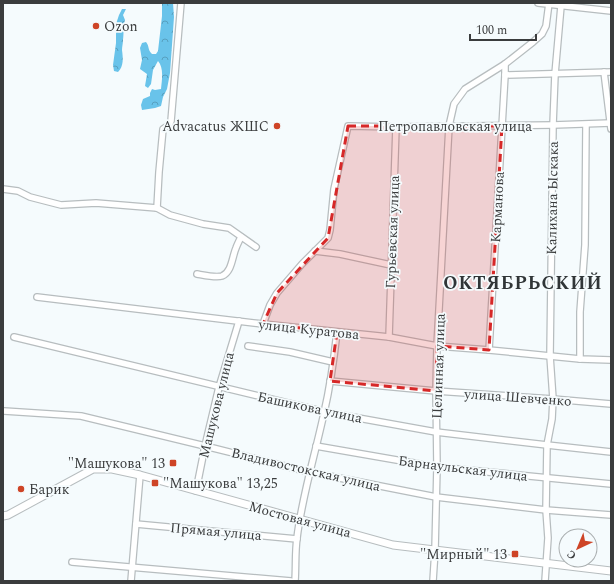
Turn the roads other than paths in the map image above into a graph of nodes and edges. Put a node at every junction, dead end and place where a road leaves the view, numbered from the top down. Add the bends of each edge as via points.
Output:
1 (181, 3) edge
2 (538, 3) edge
3 (549, 4) edge
4 (561, 6) junction
5 (611, 11) edge
6 (505, 64) junction
7 (604, 72) junction
8 (611, 72) edge
9 (556, 74) junction
10 (505, 75) junction
11 (611, 123) edge
12 (553, 125) junction
13 (586, 125) junction
14 (449, 126) junction
15 (502, 126) junction
16 (396, 127) junction
17 (611, 130) edge
18 (3, 189) edge
19 (157, 208) junction
20 (241, 237) junction
21 (256, 247) dead end
22 (315, 251) junction
23 (391, 265) junction
24 (197, 274) dead end
25 (37, 297) dead end
26 (238, 321) junction
27 (263, 324) junction
28 (338, 332) junction
29 (14, 337) dead end
30 (389, 337) junction
31 (248, 346) dead end
32 (437, 346) junction
33 (489, 350) junction
34 (550, 356) junction
35 (580, 359) junction
36 (611, 360) edge
37 (333, 362) junction
38 (330, 381) junction
39 (220, 388) junction
40 (436, 392) junction
41 (553, 399) junction
42 (611, 404) edge
43 (4, 411) dead end
44 (324, 412) junction
45 (436, 432) junction
46 (205, 446) junction
47 (316, 446) junction
48 (547, 446) junction
49 (611, 452) edge
50 (437, 467) junction
51 (309, 472) junction
52 (140, 475) junction
53 (547, 478) junction
54 (611, 484) edge
55 (196, 490) junction
56 (436, 497) junction
57 (546, 510) junction
58 (611, 515) edge
59 (3, 516) edge
60 (300, 519) junction
61 (136, 524) junction
62 (297, 539) junction
63 (435, 550) junction
64 (72, 562) dead end
65 (546, 564) junction
66 (132, 568) junction
67 (611, 571) edge
68 (131, 581) edge
69 (291, 581) edge
70 (295, 581) edge
71 (433, 581) edge
72 (545, 581) edge

1 - 19 street via 171,121 163,130
2 - 3 street
3 - 4 street
3 - 6 street, Целинная улица via 546,26 542,34
4 - 5 street
4 - 9 street, Калихана Ыскака
6 - 10 street, Карманова
6 - 14 street, Целинная улица via 465,89 454,104
7 - 8 street
7 - 9 street
7 - 11 street
9 - 10 street
9 - 12 street, Калихана Ыскака
10 - 15 street, Карманова
11 - 13 street, Петропавловская улица
11 - 17 street
12 - 13 street, Петропавловская улица
12 - 15 street, Петропавловская улица
12 - 34 street, Калихана Ыскака
13 - 35 street via 585,245 580,312
14 - 15 street, Петропавловская улица
14 - 16 street, Петропавловская улица
14 - 32 street, Целинная улица
15 - 33 street, Карманова
16 - 22 street, Петропавловская улица via 348,126 334,189 328,238
16 - 23 street, Гурьевская улица
18 - 19 street via 18,191 60,205 96,204
19 - 20 street via 170,215 229,228
20 - 21 street
20 - 24 street via 228,271 222,276
22 - 23 street
22 - 27 street via 277,293
23 - 30 street, Гурьевская улица
25 - 26 street, улица Куратова
26 - 27 street, улица Куратова
26 - 39 street, Машукова улица
27 - 28 street, улица Куратова
28 - 30 street, улица Куратова
28 - 37 street
29 - 39 street, Башикова улица
30 - 32 street, улица Куратова
31 - 37 street
32 - 33 street, улица Куратова
32 - 40 street, Целинная улица
33 - 34 street, улица Куратова
34 - 35 street, улица Куратова
34 - 41 street, Калихана Ыскака
35 - 36 street, улица Куратова
37 - 38 street
38 - 40 street, улица Шевченко
38 - 44 street
39 - 44 street, Башикова улица
39 - 46 street, Машукова улица
40 - 41 street, улица Шевченко
40 - 45 street, Целинная улица
41 - 42 street, улица Шевченко
41 - 48 street, Калихана Ыскака
43 - 46 street, Владивостокская улица via 81,416
44 - 45 street, Башикова улица
44 - 47 street
45 - 48 street, Башикова улица
45 - 50 street, Целинная улица
46 - 51 street, Владивостокская улица
46 - 55 street, Машукова улица
47 - 50 street, Барнаульская улица
47 - 51 street
48 - 49 street, Башикова улица
48 - 53 street, Калихана Ыскака
50 - 53 street, Барнаульская улица
50 - 56 street, Целинная улица
51 - 56 street, Владивостокская улица
51 - 60 street
52 - 55 street, Мостовая улица
52 - 59 street, Мостовая улица via 112,469 93,469
52 - 61 street
53 - 54 street, Барнаульская улица
53 - 57 street, Калихана Ыскака
55 - 60 street, Мостовая улица
56 - 57 street, Владивостокская улица
56 - 63 street, Целинная улица
57 - 58 street, Владивостокская улица
57 - 65 street, Калихана Ыскака
60 - 62 street
60 - 63 street, Мостовая улица via 393,545
61 - 62 street, Прямая улица
61 - 66 street
62 - 70 street
63 - 65 street, Мостовая улица
63 - 71 street, Целинная улица
64 - 66 street
65 - 67 street, Мостовая улица
65 - 72 street, Калихана Ыскака
66 - 68 street
66 - 69 street

